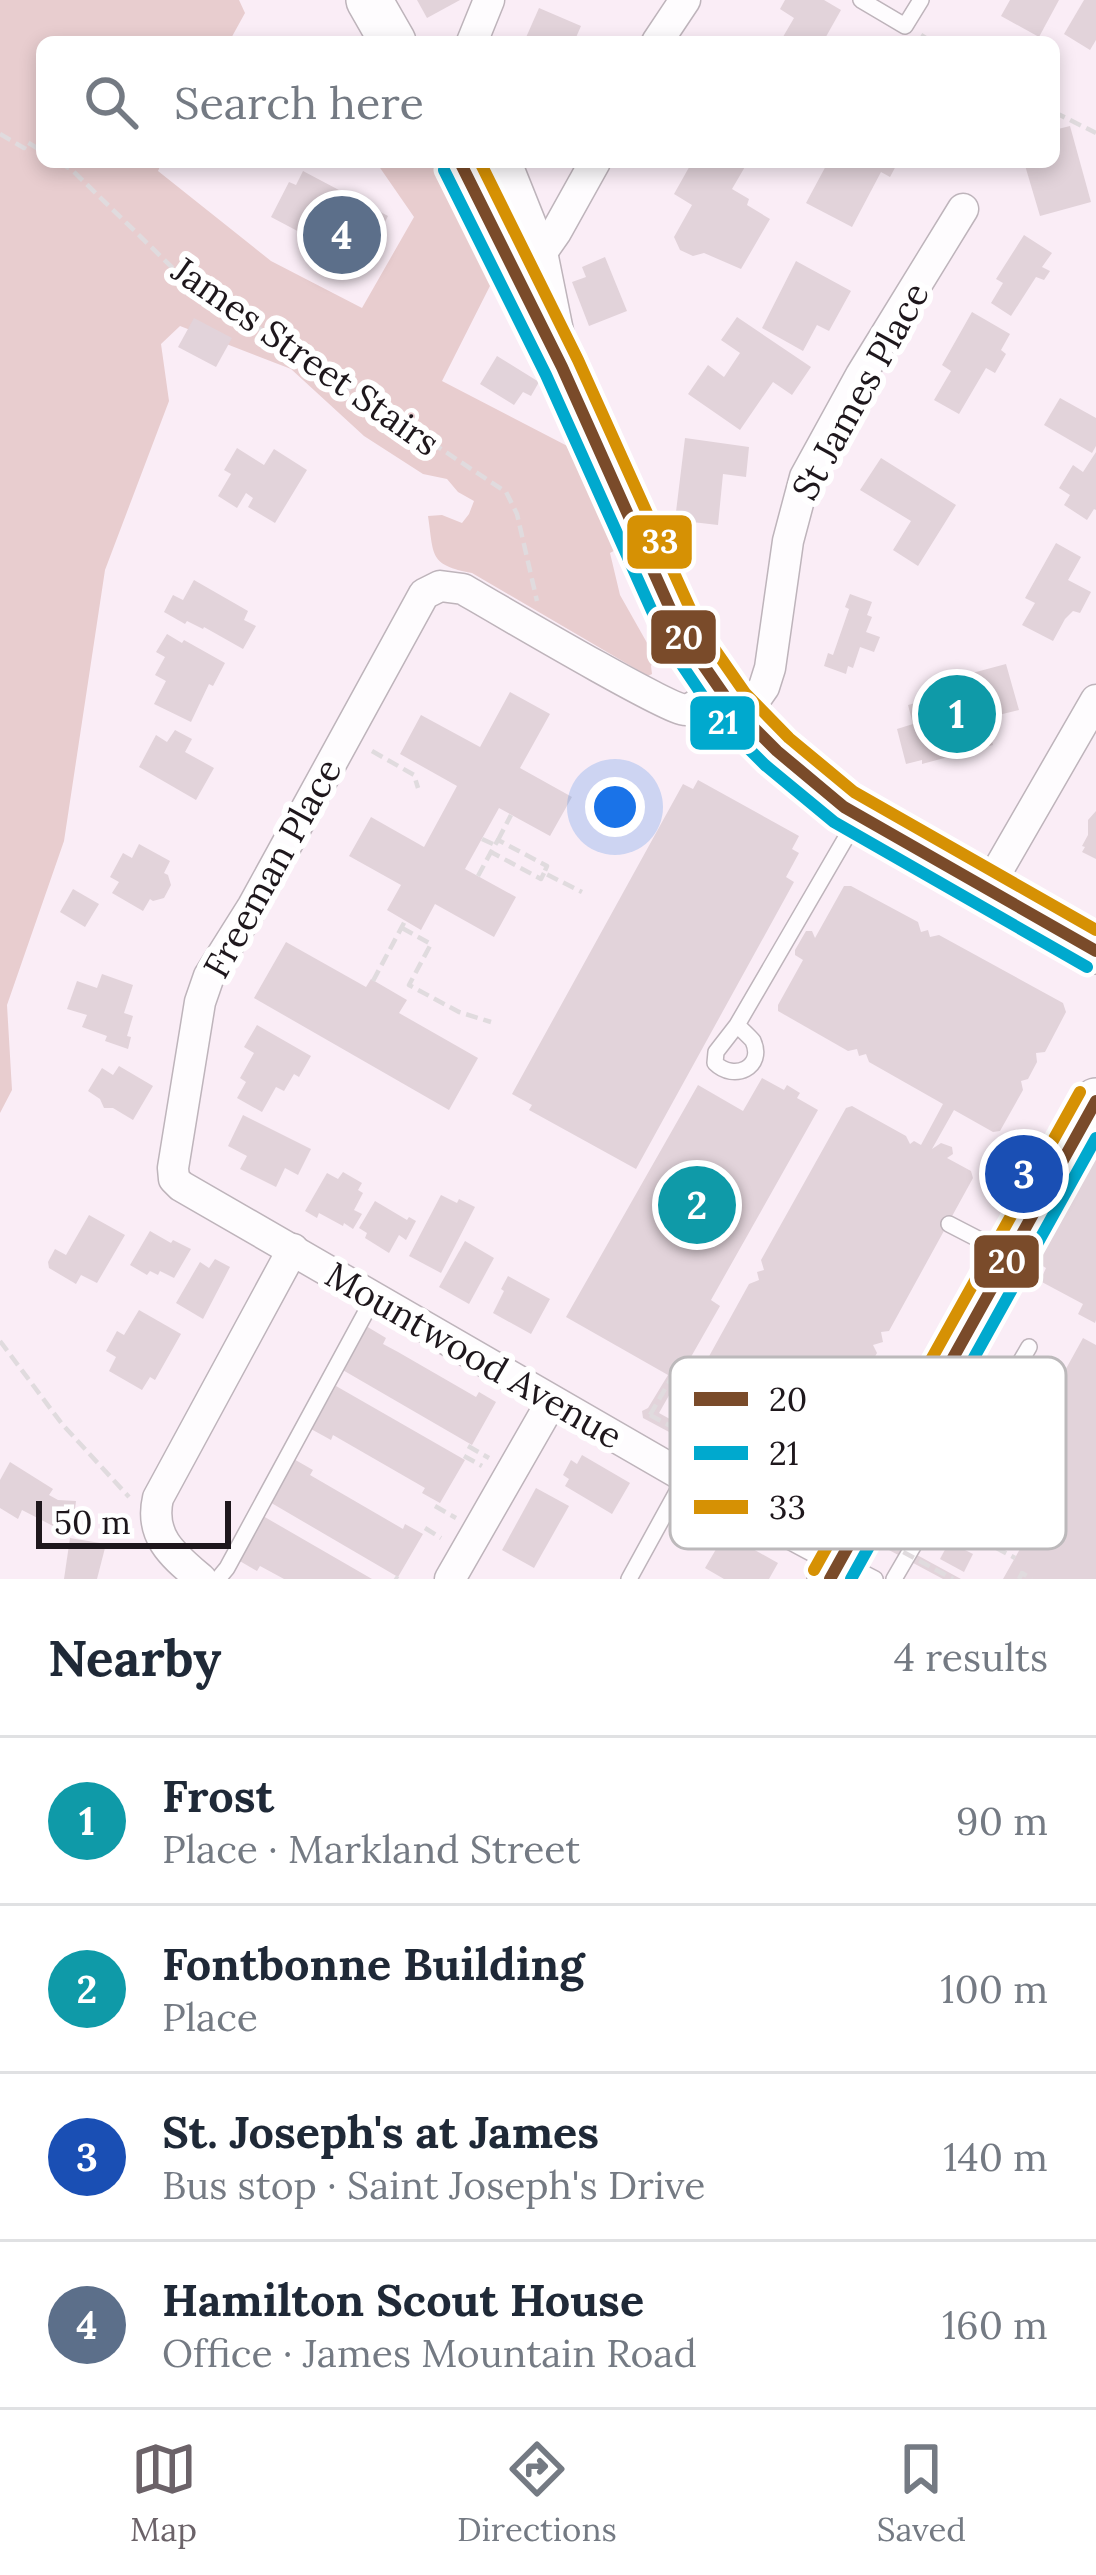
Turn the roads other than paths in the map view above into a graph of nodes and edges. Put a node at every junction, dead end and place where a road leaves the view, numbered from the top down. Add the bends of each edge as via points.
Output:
1 (369, 0) edge
2 (489, 0) edge
3 (685, 0) edge
4 (861, 0) edge
5 (921, 0) edge
6 (390, 36) edge
7 (473, 36) edge
8 (661, 36) edge
9 (463, 168) edge
10 (508, 168) edge
11 (592, 168) edge
12 (963, 209) dead end
13 (542, 252) junction
14 (562, 367) junction
15 (1096, 700) edge
16 (730, 703) junction
17 (859, 816) junction
18 (987, 889) junction
19 (1096, 951) edge
20 (737, 1025) junction
21 (1096, 1101) edge
22 (174, 1179) joint
23 (949, 1224) dead end
24 (292, 1250) junction
25 (1010, 1256) junction
26 (374, 1297) junction
27 (1029, 1347) dead end
28 (953, 1357) edge
29 (1023, 1357) edge
30 (552, 1401) junction
31 (670, 1468) edge
32 (670, 1504) edge
33 (811, 1549) edge
34 (911, 1549) edge
35 (857, 1575) edge
36 (200, 1577) edge
37 (449, 1579) edge
38 (629, 1579) edge
39 (893, 1579) edge

1 - 6 main road
2 - 7 street
3 - 8 street
4 - 5 lane via 905,26
9 - 14 main road
10 - 13 street
11 - 13 street
12 - 16 street, St James Place via 805,477 764,687
13 - 14 street
14 - 16 main road via 681,633
15 - 18 street
16 - 17 main road
16 - 22 street, Freeman Place via 673,708 463,589 424,594 209,976
17 - 18 main road
17 - 20 lane
18 - 19 main road
20 - 20 lane via 754,1052 751,1064 730,1073 715,1063 716,1052
21 - 25 main road
22 - 24 street, Mountwood Avenue
23 - 25 lane
24 - 26 street, Mountwood Avenue
24 - 36 street via 156,1506 162,1544
25 - 28 main road
26 - 30 street, Mountwood Avenue
26 - 36 lane via 227,1568
27 - 29 lane
30 - 31 street, Mountwood Avenue
30 - 37 street
32 - 38 lane
33 - 35 street, Mountwood Avenue
34 - 39 lane

